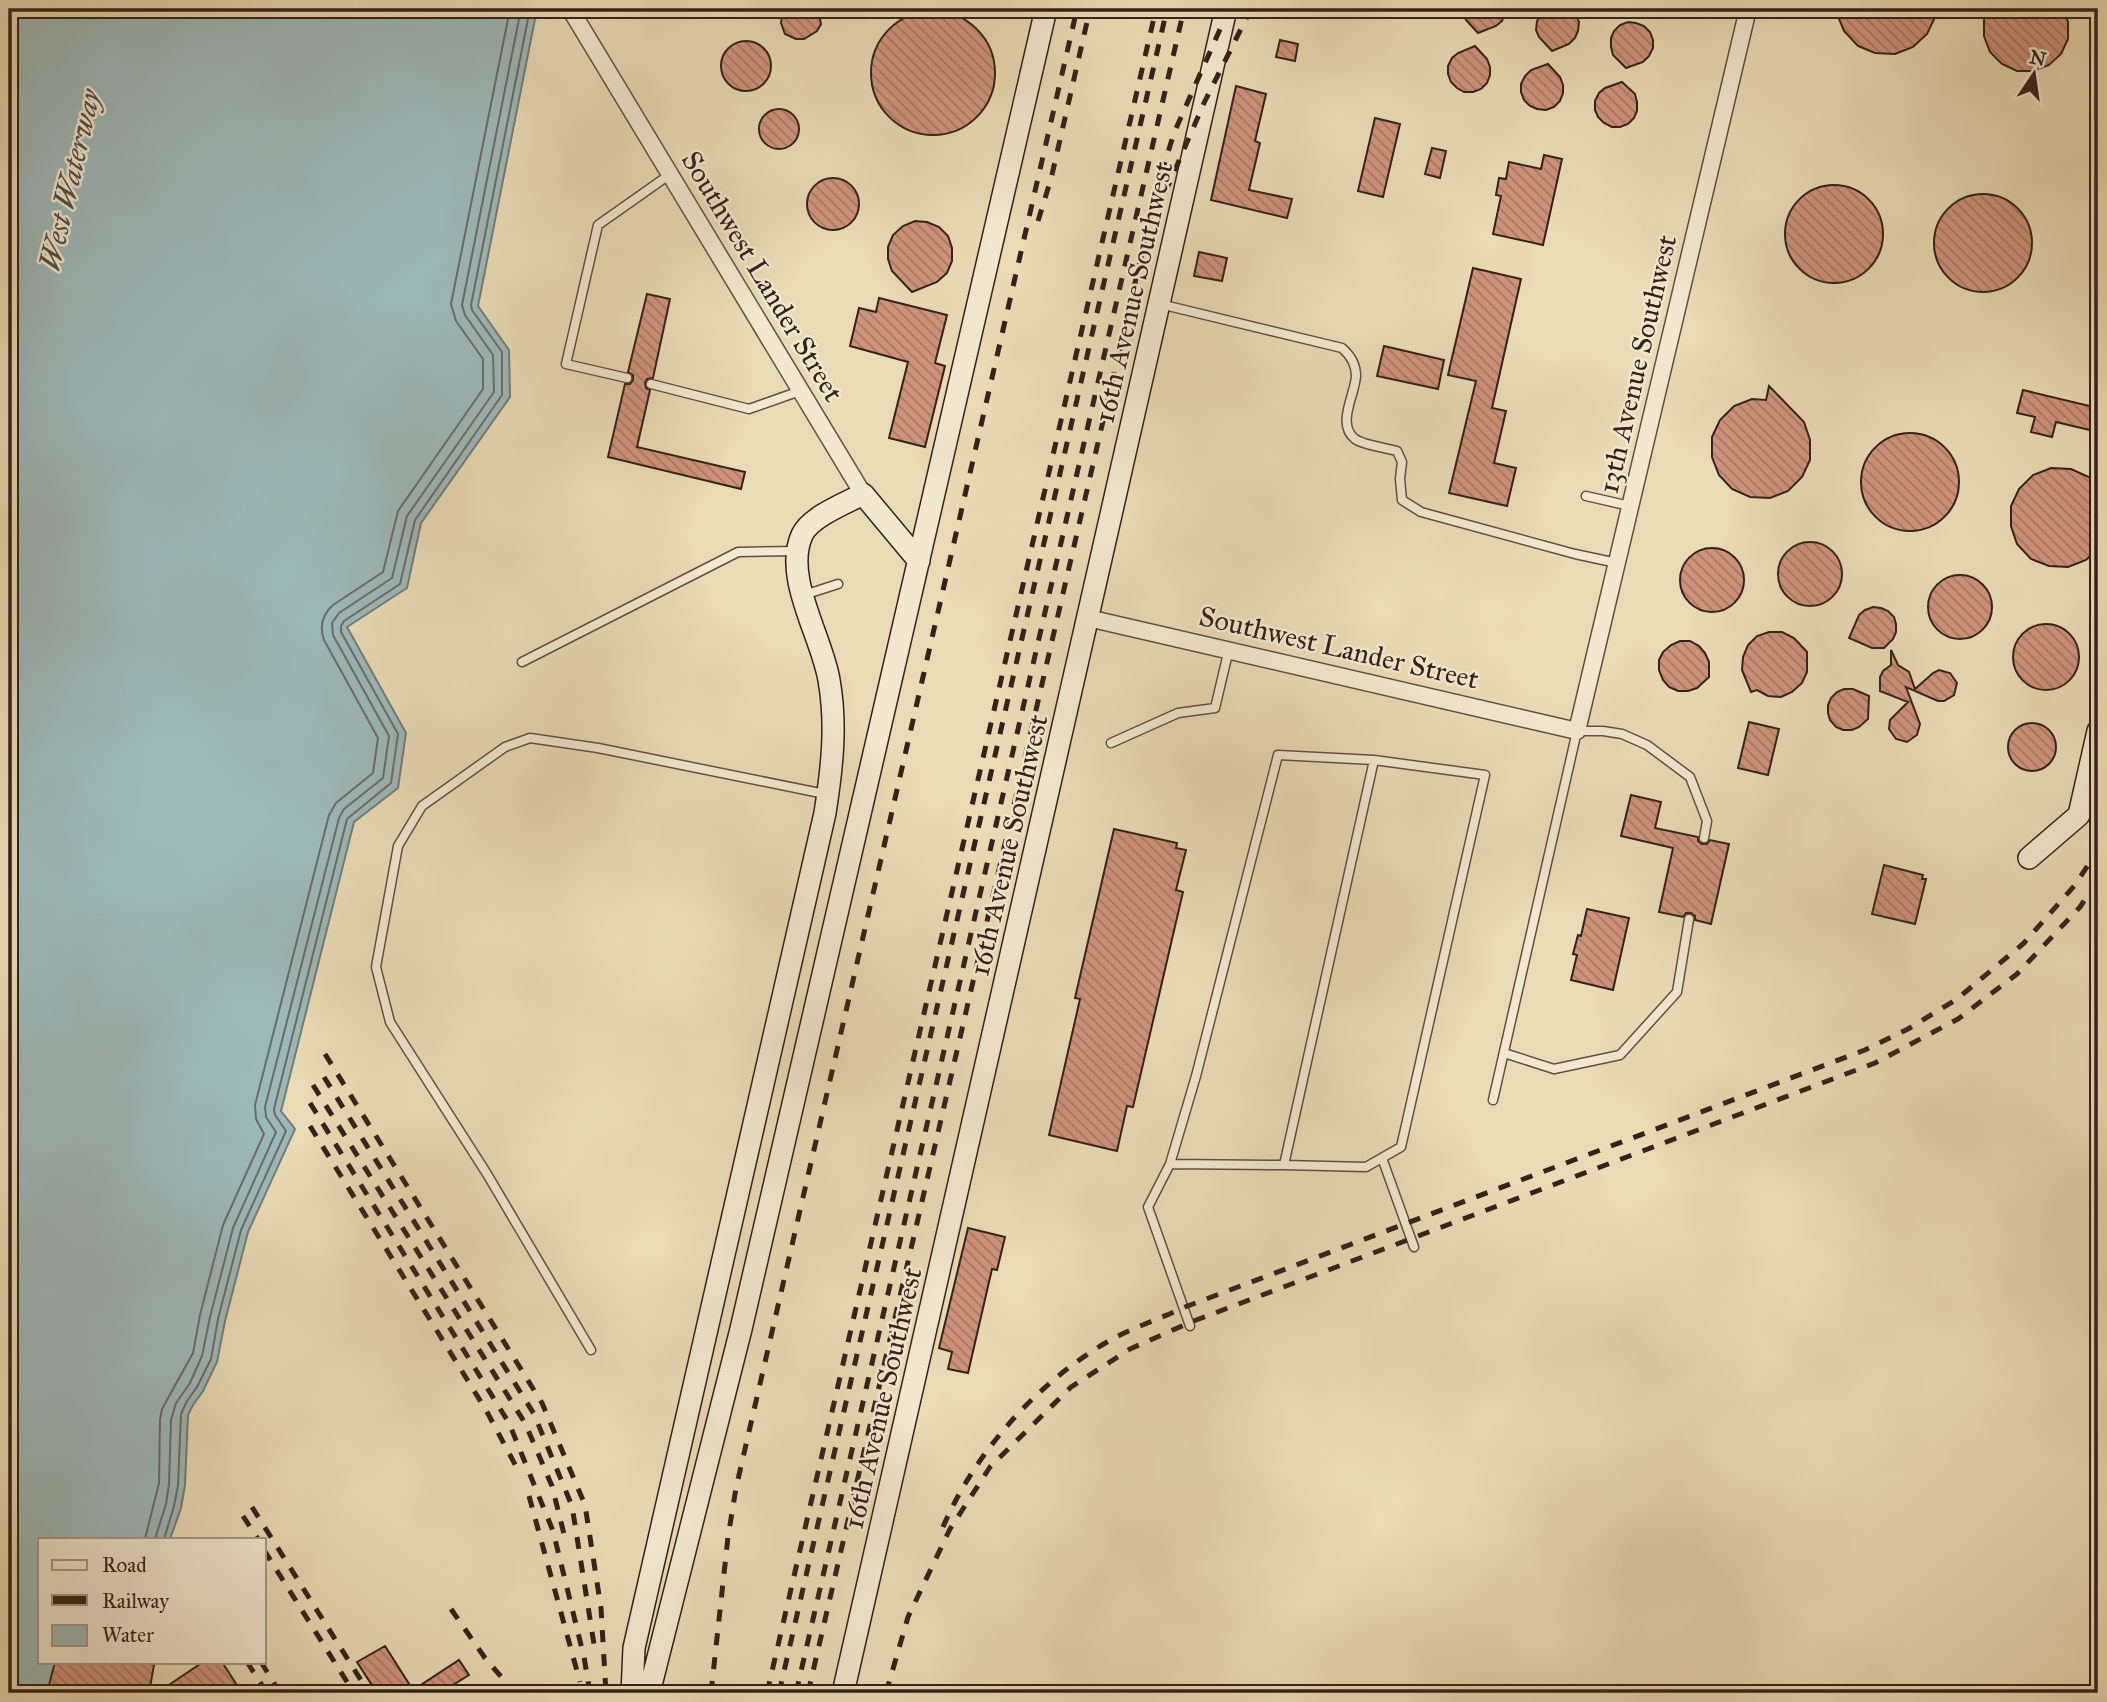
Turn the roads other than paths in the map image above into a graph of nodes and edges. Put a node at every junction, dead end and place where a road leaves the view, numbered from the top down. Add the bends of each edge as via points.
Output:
1 (1046, 9) edge
2 (1226, 9) edge
3 (1748, 9) edge
4 (572, 12) dead end
5 (669, 175) junction
6 (1159, 304) junction
7 (627, 378) dead end
8 (651, 384) dead end
9 (800, 391) junction
10 (863, 494) junction
11 (1586, 496) dead end
12 (1630, 506) junction
13 (797, 551) junction
14 (919, 561) junction
15 (1617, 563) junction
16 (838, 584) dead end
17 (803, 595) junction
18 (1088, 618) junction
19 (1229, 649) junction
20 (522, 663) dead end
21 (1577, 731) junction
22 (2098, 731) edge
23 (1111, 743) dead end
24 (1374, 760) junction
25 (828, 794) junction
26 (1704, 838) dead end
27 (2029, 858) dead end
28 (1689, 919) dead end
29 (1504, 1054) junction
30 (1493, 1100) dead end
31 (1382, 1158) junction
32 (1170, 1164) junction
33 (1284, 1165) junction
34 (1414, 1247) dead end
35 (1190, 1326) dead end
36 (591, 1350) dead end
37 (632, 1693) edge
38 (649, 1693) edge
39 (843, 1693) edge

1 - 14 street
2 - 6 street, 16th Avenue Southwest
3 - 12 street, 13th Avenue Southwest
4 - 5 street, Southwest Lander Street
5 - 7 lane via 598,225 566,365
5 - 9 street, Southwest Lander Street
6 - 15 lane via 1342,348 1351,357 1356,375 1348,430 1356,440 1397,451 1402,462 1402,500 1421,512
6 - 18 street, 16th Avenue Southwest
8 - 9 lane via 749,409
9 - 10 street, Southwest Lander Street
10 - 13 street via 815,520 803,532
10 - 14 street, Southwest Lander Street
11 - 12 lane
12 - 15 street, 13th Avenue Southwest
13 - 17 street via 797,577
13 - 20 lane via 738,552
14 - 38 street via 741,1329
15 - 21 street, 13th Avenue Southwest
16 - 17 lane
17 - 25 street via 829,677 835,722
18 - 19 street, Southwest Lander Street
18 - 39 street, 16th Avenue Southwest
19 - 21 street, Southwest Lander Street
19 - 23 lane via 1215,708 1178,713
21 - 26 lane via 1622,734 1647,745 1690,777 1707,821
21 - 29 lane
22 - 27 street via 2079,815
24 - 31 lane via 1485,775 1401,1147
24 - 32 lane via 1278,755
24 - 33 lane
25 - 36 lane via 530,738 505,747 422,806 398,846 376,967 390,1022
25 - 37 street via 634,1648
28 - 29 lane via 1677,992 1620,1055 1554,1069
29 - 30 lane
31 - 33 lane via 1366,1167
31 - 34 lane
32 - 33 lane
32 - 35 lane via 1147,1207

